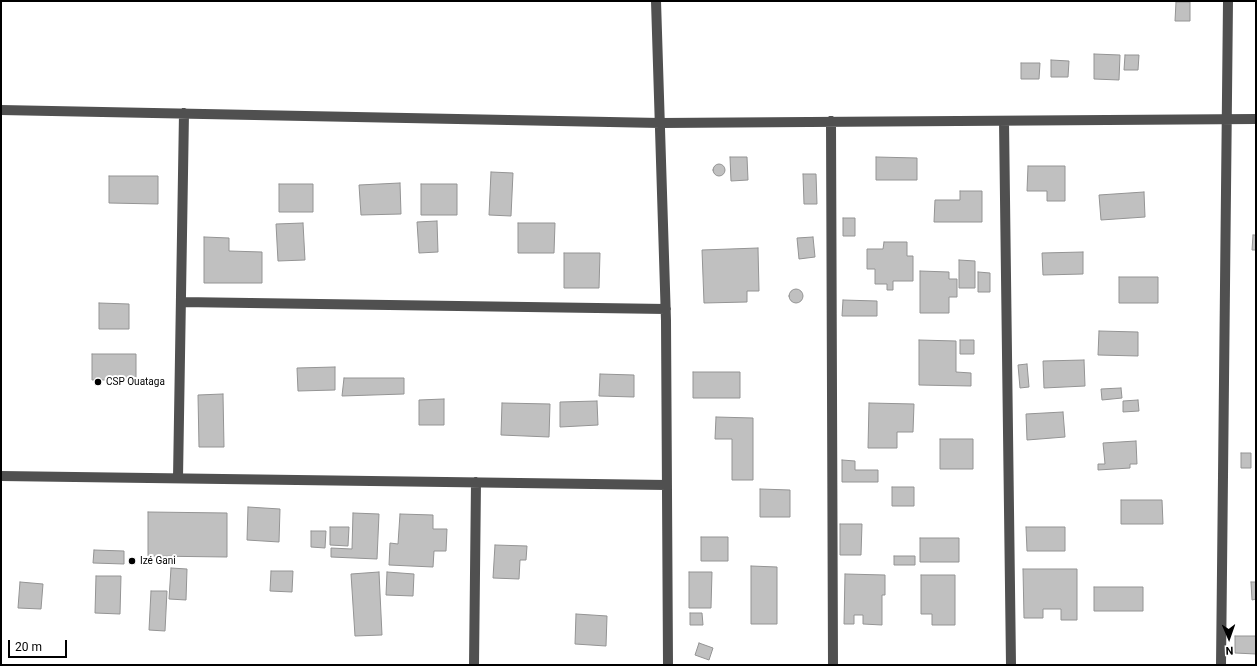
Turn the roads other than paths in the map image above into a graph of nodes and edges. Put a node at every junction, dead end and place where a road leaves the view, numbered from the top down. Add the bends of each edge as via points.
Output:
1 (656, 1) edge
2 (1228, 1) edge
3 (1, 110) edge
4 (184, 113) junction
5 (1227, 119) junction
6 (1256, 119) edge
7 (1004, 120) junction
8 (831, 121) junction
9 (660, 122) junction
10 (181, 302) junction
11 (666, 309) junction
12 (1, 476) edge
13 (178, 478) junction
14 (476, 482) junction
15 (667, 485) junction
16 (474, 665) edge
17 (668, 665) edge
18 (833, 665) edge
19 (1011, 665) edge
20 (1221, 665) edge

1 - 9 street
2 - 5 street
3 - 4 street
4 - 9 street
4 - 10 street
5 - 6 street
5 - 7 street
5 - 20 street
7 - 8 street
7 - 19 street
8 - 9 street
8 - 18 street
9 - 11 street
10 - 11 street
10 - 13 street
11 - 15 street
12 - 13 street
13 - 14 street
14 - 15 street
14 - 16 street
15 - 17 street

